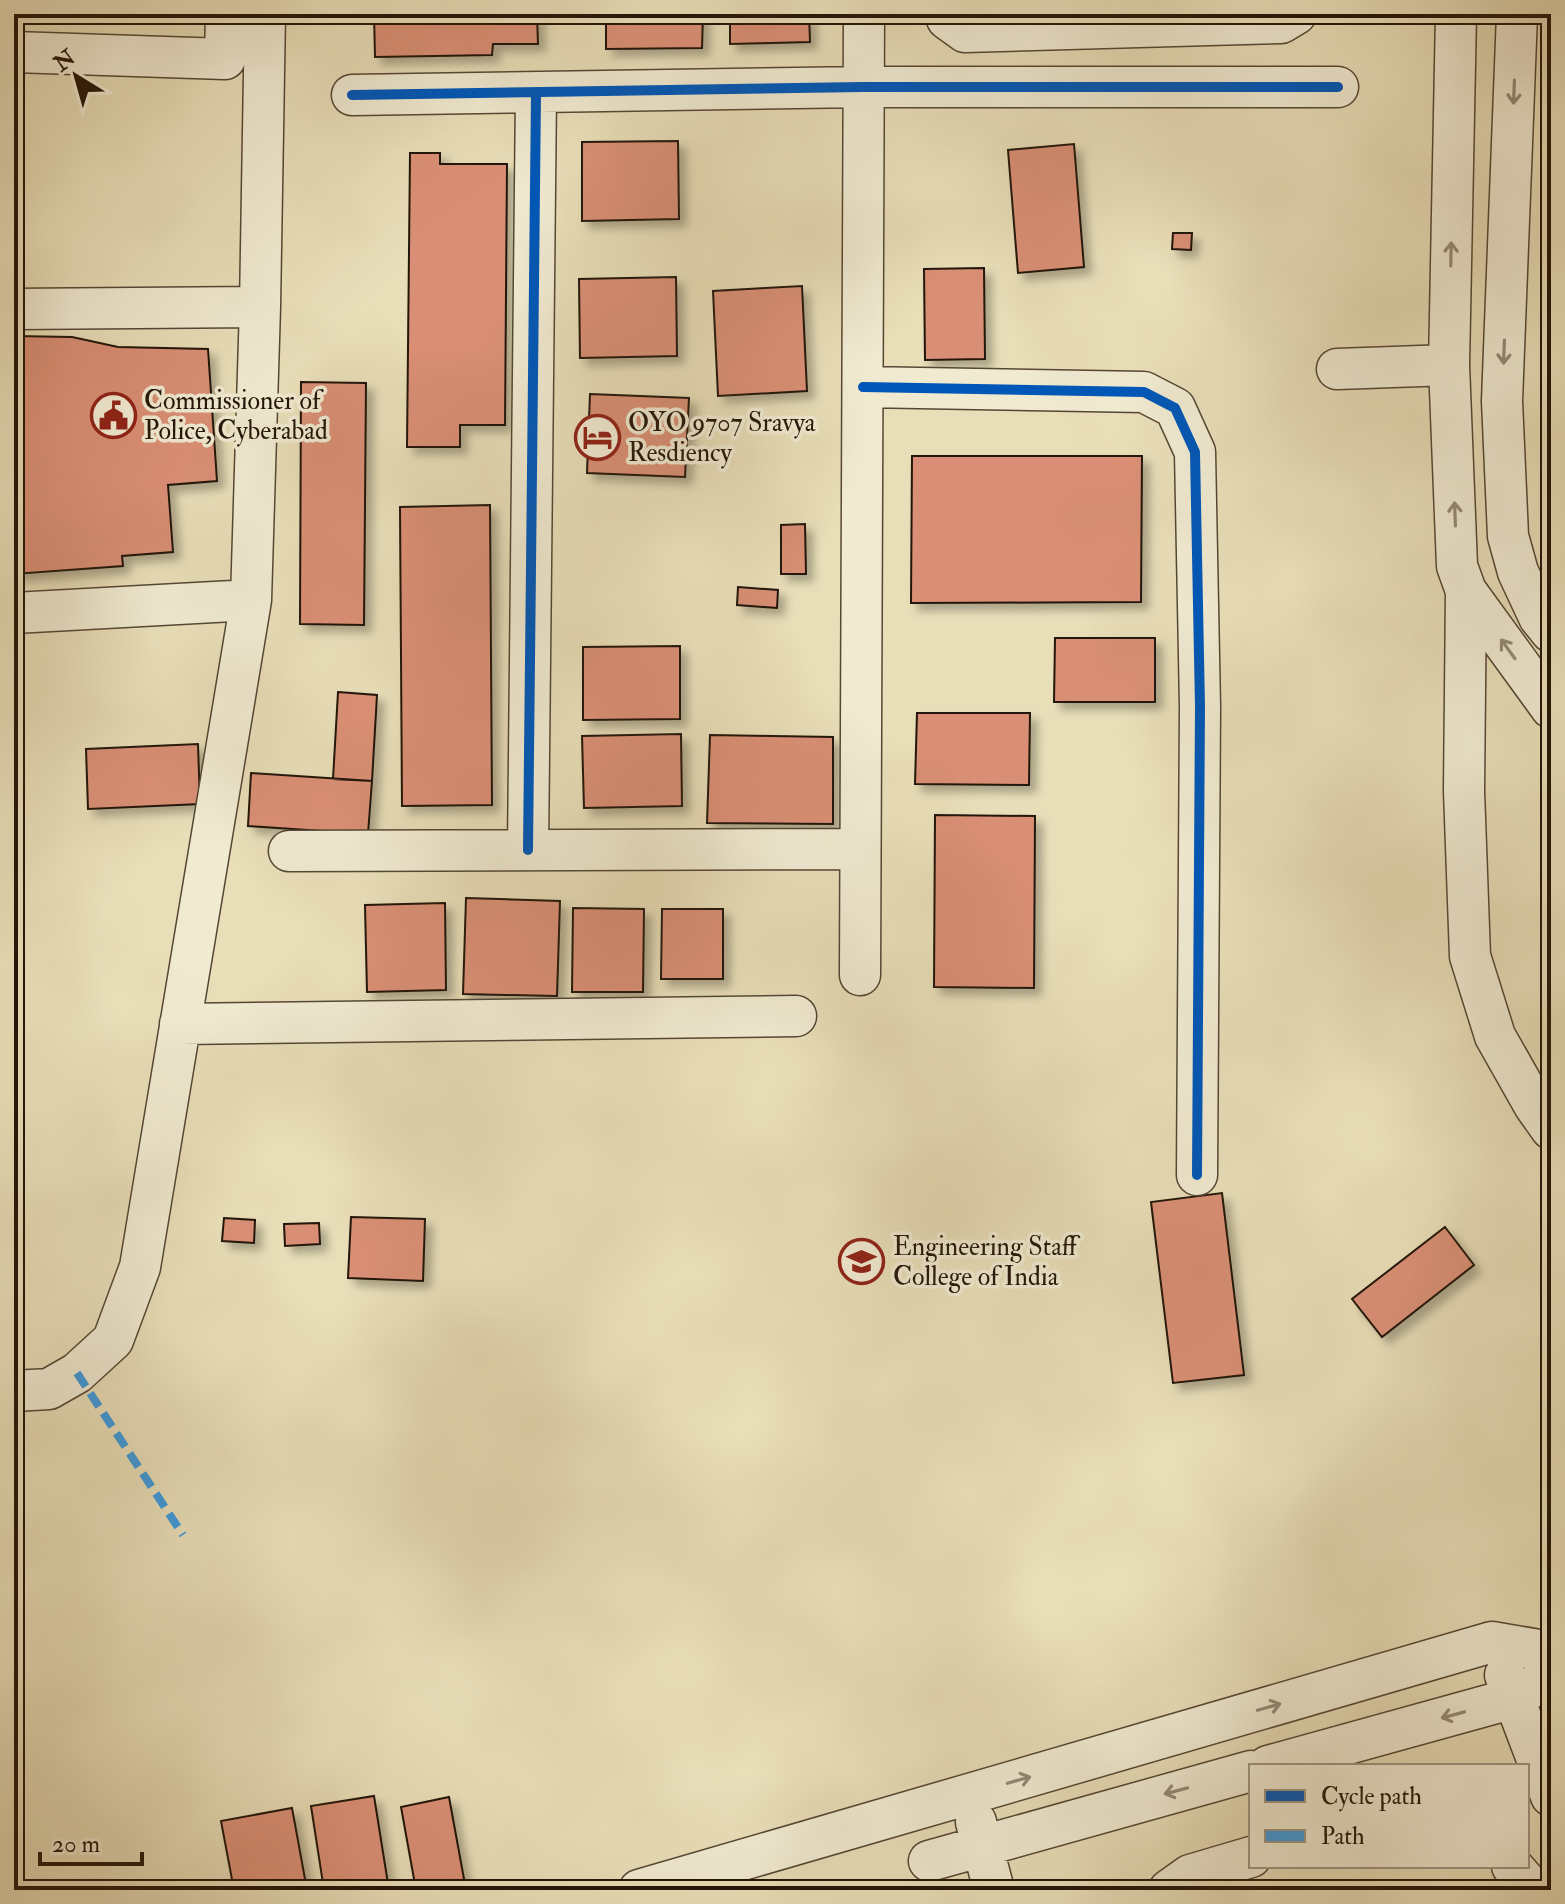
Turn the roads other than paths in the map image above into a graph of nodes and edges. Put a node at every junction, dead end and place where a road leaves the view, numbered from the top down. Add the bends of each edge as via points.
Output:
1 (226, 14) edge
2 (265, 14) edge
3 (864, 14) edge
4 (945, 14) edge
5 (1296, 14) edge
6 (1456, 14) edge
7 (1517, 14) edge
8 (14, 52) edge
9 (863, 87) junction
10 (1338, 87) dead end
11 (536, 93) junction
12 (352, 95) dead end
13 (260, 307) junction
14 (14, 309) edge
15 (1449, 365) junction
16 (1337, 369) dead end
17 (863, 387) junction
18 (1466, 591) junction
19 (251, 600) junction
20 (14, 613) edge
21 (1551, 632) edge
22 (1551, 708) edge
23 (859, 849) junction
24 (528, 850) junction
25 (289, 851) dead end
26 (860, 975) dead end
27 (796, 1016) dead end
28 (180, 1024) junction
29 (1551, 1129) edge
30 (1197, 1175) dead end
31 (14, 1391) edge
32 (1492, 1642) junction
33 (1551, 1652) edge
34 (1551, 1676) edge
35 (1514, 1698) junction
36 (1275, 1764) edge
37 (1249, 1772) edge
38 (969, 1794) junction
39 (1551, 1796) edge
40 (907, 1814) junction
41 (982, 1845) junction
42 (1249, 1858) edge
43 (1514, 1868) edge
44 (929, 1880) edge
45 (639, 1890) edge
46 (994, 1890) edge
47 (1169, 1890) edge
48 (1533, 1890) edge

1 - 8 street via 225,59
2 - 13 street
3 - 9 street
4 - 5 street via 965,32 1281,23
15 -> 6 street
7 -> 21 street via 1502,401 1508,536 1523,583
9 - 10 street
9 - 11 street
9 - 17 street
11 - 12 street
11 - 24 street
13 - 14 street
13 - 19 street
15 - 16 street
18 -> 15 street via 1457,566
17 - 23 street
17 - 30 street via 1144,392 1175,408 1195,452 1200,707
22 -> 18 street
18 - 29 street via 1464,791 1470,956 1495,1036
19 - 20 street
19 - 28 street
23 - 24 street
23 - 26 street
24 - 25 street
27 - 28 street
28 - 31 street via 140,1267 113,1340 77,1373 49,1389
32 - 33 street
32 - 35 street
38 -> 32 street
34 - 35 street
35 -> 36 street
35 - 39 street
37 -> 41 street
38 - 40 street
38 - 41 street
40 - 44 street
40 - 45 street
41 - 44 street
41 - 46 street
42 - 47 street via 1190,1875
43 - 48 street

